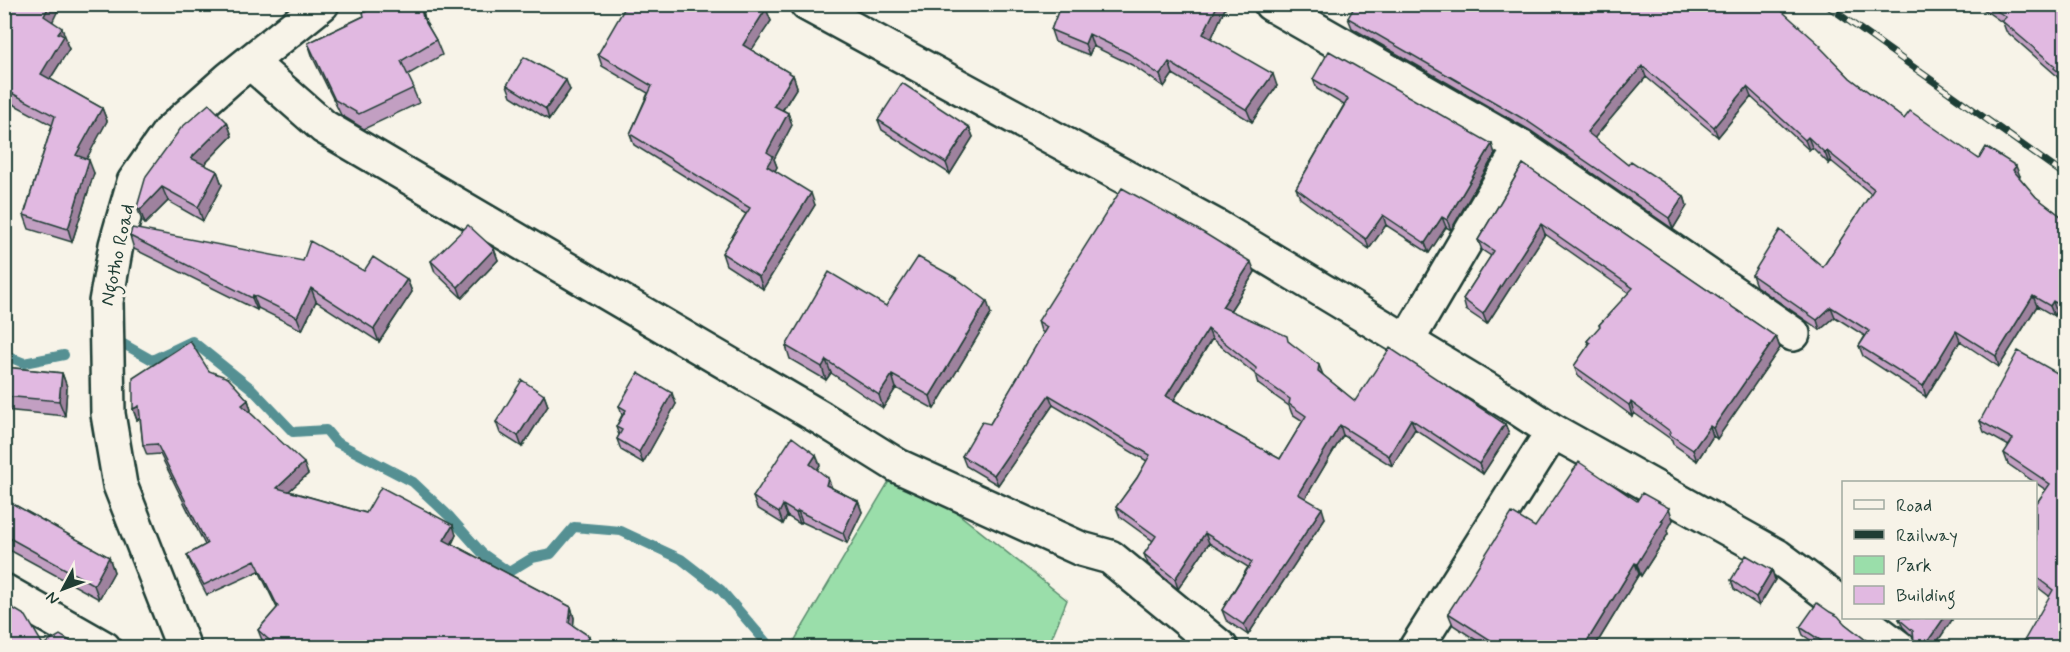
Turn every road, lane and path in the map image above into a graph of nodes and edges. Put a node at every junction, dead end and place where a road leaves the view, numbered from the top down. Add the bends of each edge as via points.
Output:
1 (322, 4) edge
2 (807, 4) edge
3 (1271, 4) edge
4 (250, 62) junction
5 (1521, 147) junction
6 (1793, 334) dead end
7 (1407, 342) junction
8 (1553, 431) junction
9 (4, 591) edge
10 (1842, 605) edge
11 (1860, 619) edge
12 (104, 648) edge
13 (184, 648) edge
14 (1221, 648) edge
15 (1416, 648) edge
16 (1899, 648) edge

1 - 4 street, Ngotho Road
2 - 7 street via 1217,227
3 - 5 street
4 - 13 street, Ngotho Road via 169,132 134,182 116,245 106,302 108,414 120,485
4 - 14 street via 324,127 898,466 1081,549 1110,557
5 - 6 street
5 - 7 street
7 - 8 street
8 - 10 street via 1777,556
8 - 15 street
9 - 12 street
11 - 16 street

